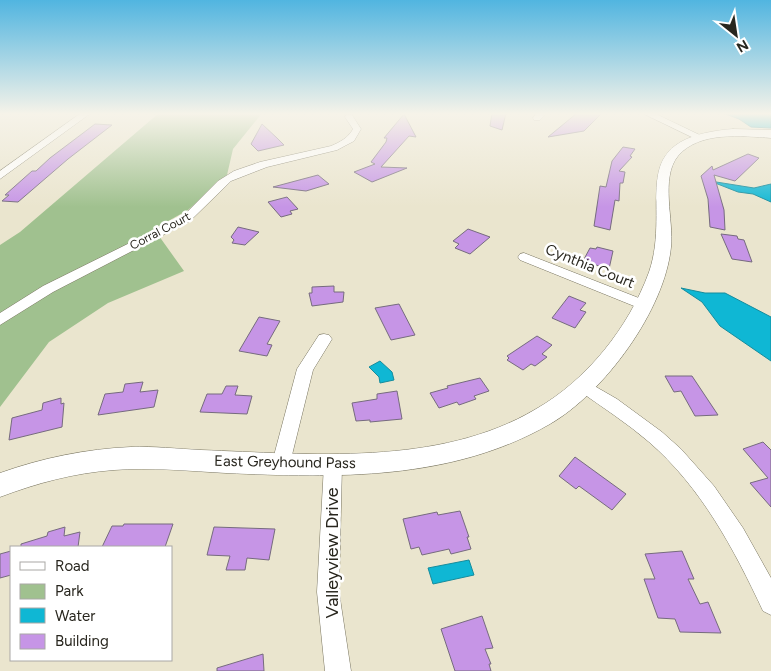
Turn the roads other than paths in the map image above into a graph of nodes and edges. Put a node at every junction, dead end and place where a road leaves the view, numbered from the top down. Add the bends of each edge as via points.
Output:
1 (44, 144) edge
2 (342, 144) edge
3 (686, 144) edge
4 (0, 176) edge
5 (524, 257) dead end
6 (644, 305) junction
7 (0, 320) edge
8 (324, 339) dead end
9 (584, 386) junction
10 (281, 464) junction
11 (333, 465) junction
12 (0, 484) edge
13 (771, 603) edge
14 (338, 671) edge

1 - 4 street
2 - 7 street, Corral Court via 235,175 218,186 186,219 48,289
3 - 6 street, East Greyhound Pass via 674,152 664,170 663,246 656,278
5 - 6 street, Cynthia Court
6 - 9 street, East Greyhound Pass via 609,359
8 - 10 street via 305,369
9 - 11 street, East Greyhound Pass via 545,416 480,444 412,460
9 - 13 street via 656,438 701,485 734,531
10 - 11 street, East Greyhound Pass
10 - 12 street, East Greyhound Pass via 130,458 75,463
11 - 14 street, Valleyview Drive via 328,592

